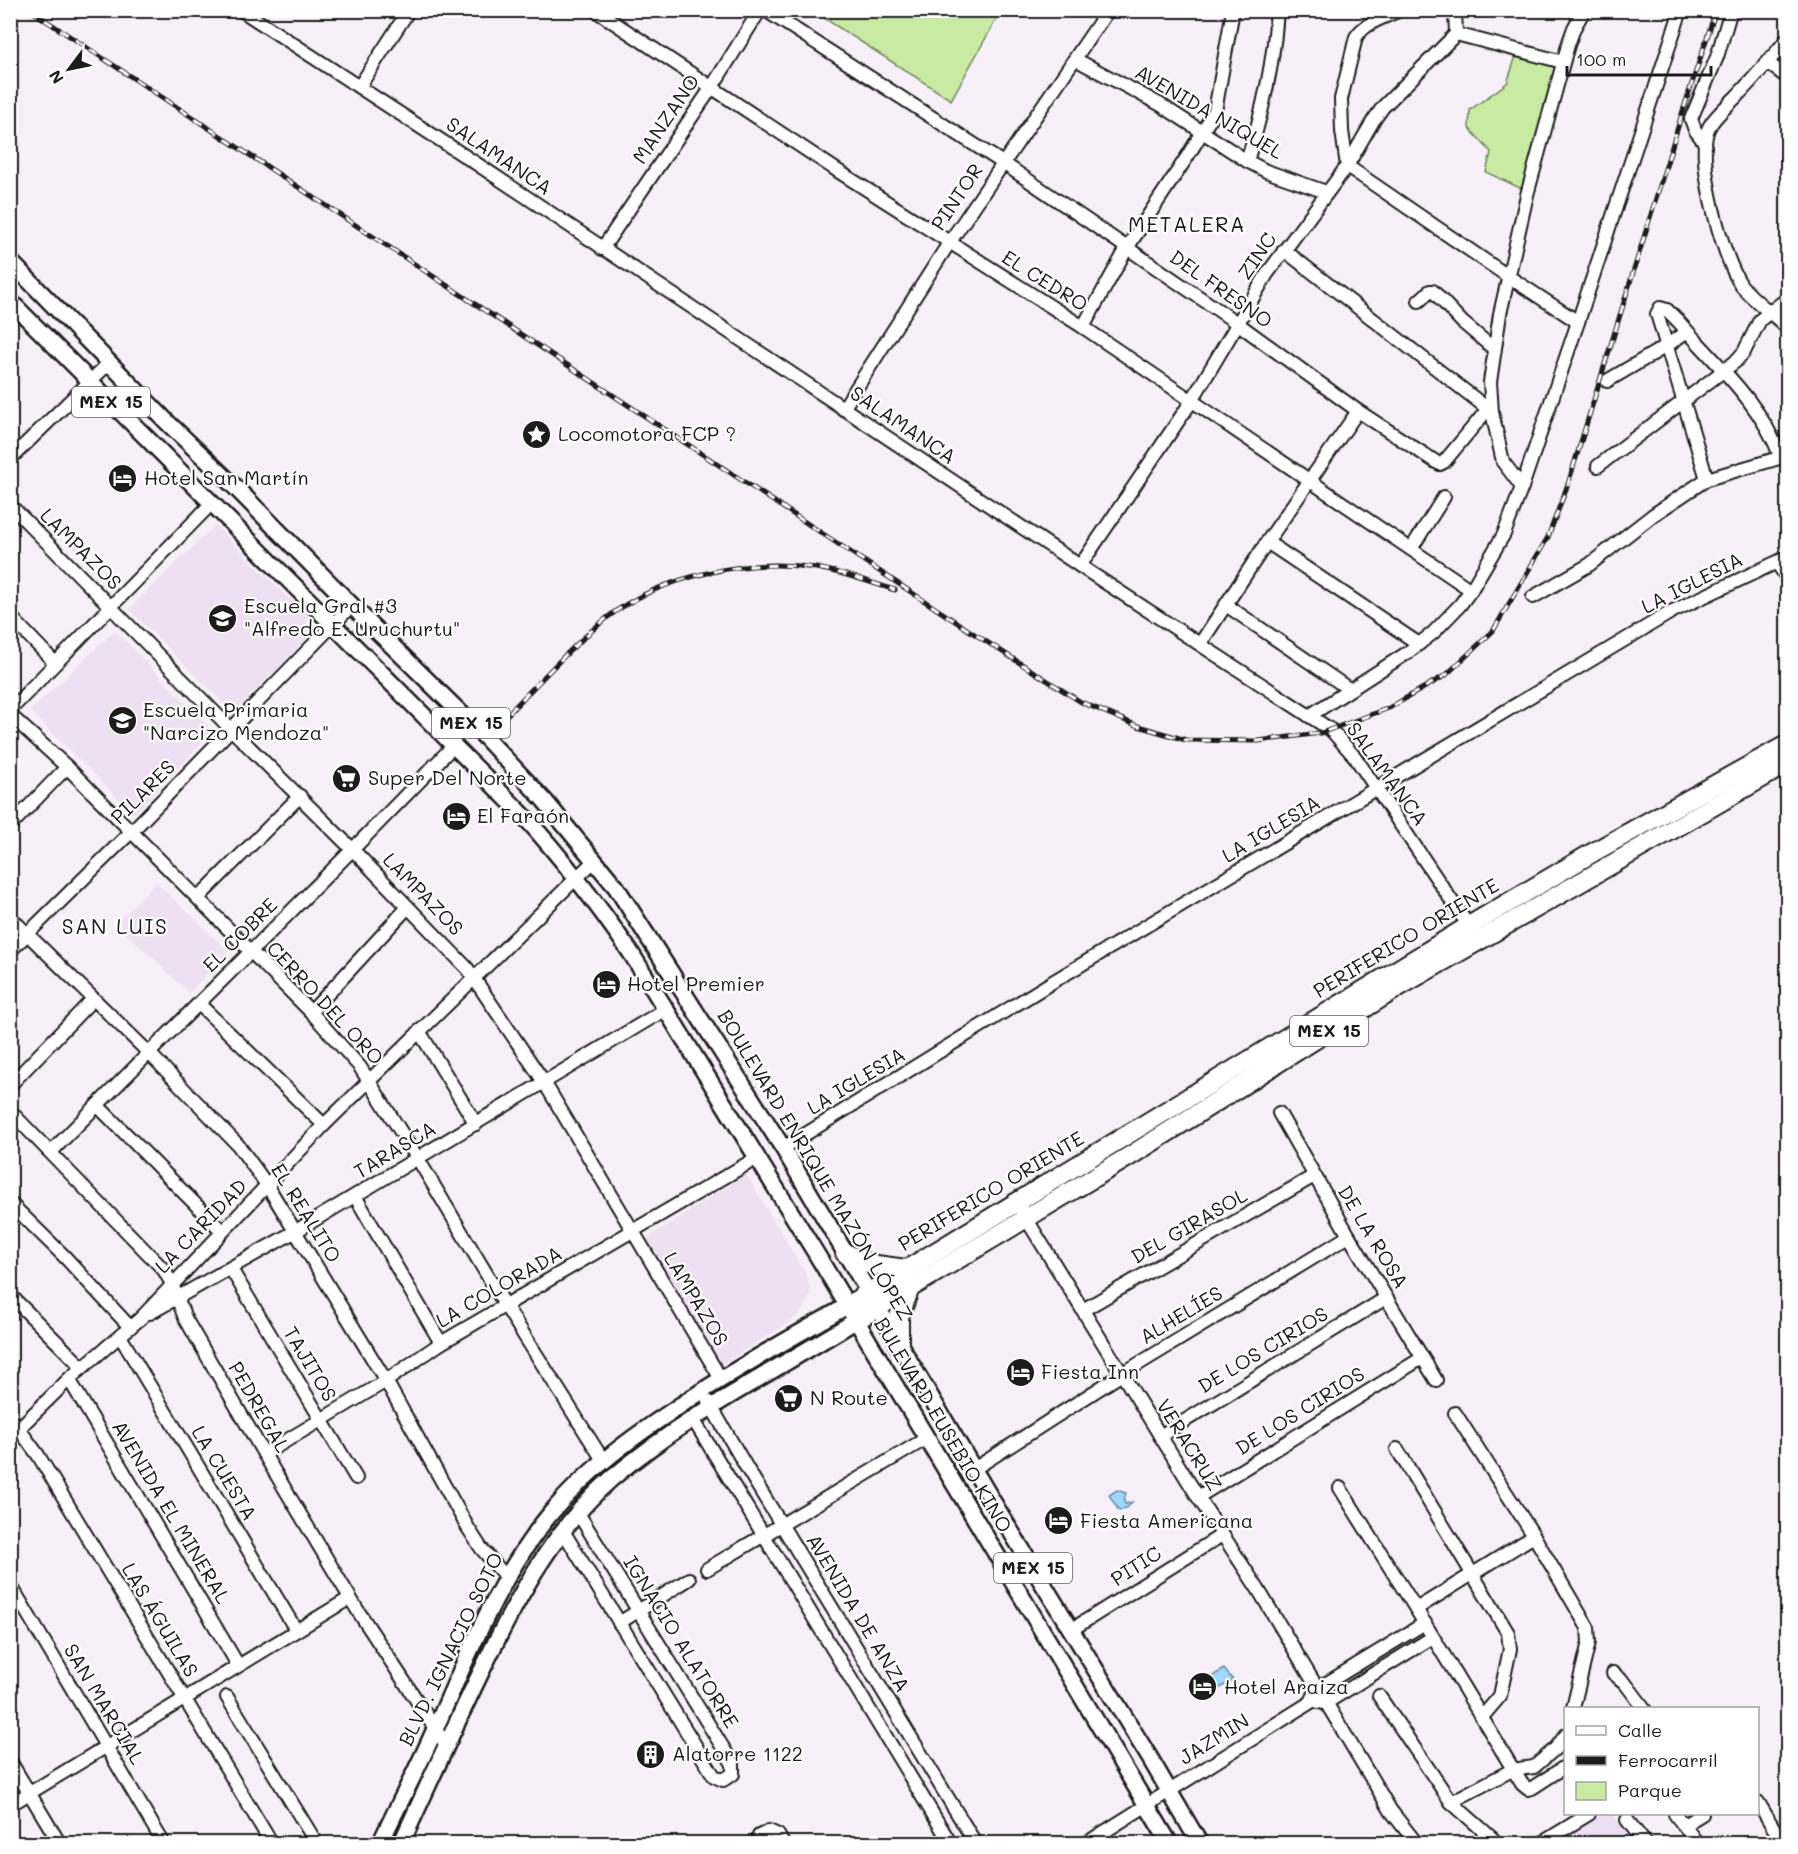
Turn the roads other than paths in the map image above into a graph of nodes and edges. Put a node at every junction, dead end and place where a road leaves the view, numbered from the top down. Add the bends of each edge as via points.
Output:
1 (241, 10) edge
2 (409, 10) edge
3 (595, 10) edge
4 (760, 10) edge
5 (765, 10) edge
6 (1108, 10) edge
7 (1233, 10) edge
8 (1277, 10) edge
9 (1400, 10) edge
10 (1455, 10) edge
11 (1584, 10) edge
12 (1681, 10) edge
13 (1731, 10) edge
14 (1456, 34) junction
15 (1788, 38) edge
16 (1075, 59) junction
17 (1563, 63) junction
18 (1768, 63) junction
19 (1788, 78) edge
20 (359, 87) junction
21 (712, 87) junction
22 (1203, 132) junction
23 (1704, 142) junction
24 (1246, 161) junction
25 (1003, 163) junction
26 (1347, 166) junction
27 (1326, 192) junction
28 (949, 243) junction
29 (1127, 248) junction
30 (602, 249) junction
31 (1284, 250) junction
32 (10, 261) edge
33 (1509, 278) junction
34 (1788, 298) edge
35 (10, 301) edge
36 (1419, 301) dead end
37 (1771, 312) junction
38 (1578, 322) junction
39 (1238, 323) junction
40 (1083, 327) junction
41 (1788, 329) edge
42 (1687, 331) junction
43 (1668, 345) junction
44 (1494, 349) junction
45 (109, 363) junction
46 (1723, 371) junction
47 (90, 381) junction
48 (1607, 381) dead end
49 (1191, 402) junction
50 (1682, 402) junction
51 (843, 409) junction
52 (1490, 410) junction
53 (1358, 411) junction
54 (1784, 457) edge
55 (10, 459) edge
56 (1598, 466) dead end
57 (1707, 479) junction
58 (1309, 481) junction
59 (1522, 487) junction
60 (1444, 497) dead end
61 (212, 503) junction
62 (10, 505) edge
63 (1267, 542) junction
64 (1411, 549) junction
65 (1782, 560) edge
66 (1080, 566) junction
67 (1788, 579) edge
68 (1472, 590) junction
69 (1533, 597) dead end
70 (352, 605) junction
71 (1226, 605) junction
72 (110, 606) junction
73 (10, 616) edge
74 (333, 624) junction
75 (1200, 644) junction
76 (1419, 644) junction
77 (56, 663) junction
78 (1349, 689) junction
79 (10, 713) edge
80 (1309, 716) junction
81 (232, 730) junction
82 (455, 744) junction
83 (1788, 744) edge
84 (1788, 763) edge
85 (68, 767) junction
86 (1377, 788) junction
87 (300, 796) junction
88 (10, 826) edge
89 (132, 831) junction
90 (353, 850) junction
91 (595, 860) junction
92 (576, 878) junction
93 (198, 898) junction
94 (408, 907) junction
95 (10, 916) edge
96 (1473, 933) junction
97 (27, 934) junction
98 (10, 951) edge
99 (252, 952) junction
100 (474, 977) junction
101 (93, 999) junction
102 (200, 1004) junction
103 (666, 1009) junction
104 (311, 1012) junction
105 (419, 1031) junction
106 (149, 1053) junction
107 (370, 1081) junction
108 (544, 1082) junction
109 (10, 1085) edge
110 (97, 1105) junction
111 (10, 1111) edge
112 (1278, 1113) dead end
113 (476, 1124) junction
114 (324, 1125) junction
115 (783, 1148) junction
116 (51, 1152) junction
117 (758, 1158) junction
118 (418, 1159) junction
119 (1314, 1176) junction
120 (267, 1185) junction
121 (355, 1196) junction
122 (10, 1203) edge
123 (1021, 1210) junction
124 (222, 1231) junction
125 (296, 1231) junction
126 (633, 1232) junction
127 (1349, 1236) junction
128 (845, 1253) junction
129 (231, 1269) junction
130 (906, 1269) junction
131 (172, 1284) junction
132 (910, 1288) junction
133 (10, 1295) edge
134 (178, 1298) junction
135 (1386, 1298) junction
136 (872, 1300) junction
137 (505, 1305) junction
138 (1083, 1310) junction
139 (851, 1313) junction
140 (141, 1318) junction
141 (130, 1327) junction
142 (120, 1336) junction
143 (441, 1343) junction
144 (899, 1345) junction
145 (1422, 1358) junction
146 (82, 1367) junction
147 (1122, 1374) junction
148 (721, 1378) junction
149 (69, 1379) junction
150 (1436, 1380) dead end
151 (386, 1381) junction
152 (710, 1404) junction
153 (1455, 1413) dead end
154 (320, 1419) junction
155 (693, 1419) junction
156 (13, 1429) edge
157 (1160, 1436) junction
158 (927, 1438) junction
159 (1397, 1449) dead end
160 (264, 1454) junction
161 (603, 1460) junction
162 (974, 1469) junction
163 (748, 1470) junction
164 (356, 1478) dead end
165 (729, 1481) junction
166 (1340, 1488) dead end
167 (1198, 1497) junction
168 (578, 1513) junction
169 (782, 1525) junction
170 (562, 1531) junction
171 (1222, 1535) junction
172 (763, 1536) junction
173 (1533, 1536) junction
174 (707, 1569) dead end
175 (1473, 1574) junction
176 (506, 1577) junction
177 (689, 1579) dead end
178 (10, 1584) edge
179 (350, 1598) junction
180 (1416, 1609) junction
181 (639, 1611) junction
182 (619, 1623) junction
183 (1425, 1623) junction
184 (296, 1630) junction
185 (1071, 1630) junction
186 (1433, 1637) junction
187 (1390, 1645) junction
188 (667, 1657) junction
189 (1399, 1658) junction
190 (238, 1665) junction
191 (648, 1669) junction
192 (1613, 1673) dead end
193 (1317, 1689) junction
194 (1379, 1696) dead end
195 (227, 1697) dead end
196 (184, 1698) junction
197 (1311, 1702) junction
198 (1326, 1703) junction
199 (1573, 1707) edge
200 (1641, 1707) edge
201 (1482, 1717) junction
202 (904, 1727) junction
203 (436, 1729) junction
204 (1564, 1738) edge
205 (886, 1739) junction
206 (446, 1745) junction
207 (107, 1746) junction
208 (10, 1761) edge
209 (1564, 1767) edge
210 (1512, 1770) junction
211 (1169, 1791) junction
212 (30, 1793) junction
213 (1451, 1802) junction
214 (1146, 1804) junction
215 (1759, 1804) edge
216 (10, 1805) edge
217 (1587, 1815) edge
218 (1676, 1815) edge
219 (1700, 1815) edge
220 (1628, 1820) dead end
221 (1684, 1825) junction
222 (1494, 1840) dead end
223 (60, 1844) edge
224 (164, 1844) edge
225 (272, 1844) edge
226 (317, 1844) edge
227 (380, 1844) edge
228 (401, 1844) edge
229 (758, 1844) edge
230 (783, 1844) edge
231 (951, 1844) edge
232 (976, 1844) edge
233 (1085, 1844) edge
234 (1170, 1844) edge
235 (1200, 1844) edge
236 (1417, 1844) edge
237 (1540, 1844) edge
238 (1647, 1844) edge
239 (1698, 1844) edge
240 (1783, 1844) edge

1 - 20 street, SALAMANCA
2 - 20 street
3 - 21 street, EL CEDRO
4 - 21 street, MANZANO
5 - 25 street, DEL FRESNO
6 - 16 street, PINTOR
7 - 22 street via 1218,102
8 - 24 street via 1262,112
9 - 26 street via 1359,31 1356,37 1341,99
10 - 14 street
11 - 17 street
12 - 38 street
13 - 23 street via 1717,57 1691,119
14 - 17 street
14 - 26 street, ZINC via 1383,107
15 - 18 street
16 - 22 street, AVENIDA NIQUEL
16 - 25 street, PINTOR
17 - 33 street
18 - 19 street
18 - 23 street via 1711,124
20 - 30 street, SALAMANCA
21 - 28 street, EL CEDRO
21 - 30 street, MANZANO
22 - 24 street, AVENIDA NIQUEL
22 - 29 street
23 - 37 street via 1710,196 1728,258 1741,284
24 - 27 street, AVENIDA NIQUEL
25 - 28 street, PINTOR
25 - 29 street, DEL FRESNO
26 - 27 street, ZINC
26 - 33 street
27 - 31 street, ZINC
28 - 40 street, EL CEDRO
28 - 51 street, PINTOR
29 - 39 street, DEL FRESNO
29 - 40 street
30 - 51 street, SALAMANCA
31 - 39 street, ZINC
31 - 52 street
32 - 45 main road, BOULEVARD ENRIQUE MAZÓN LÓPEZ / MEX 15
33 - 38 street
33 - 44 street
34 - 37 street
35 - 47 main road, MEX 15
36 - 44 street via 1433,291
37 - 41 street
37 - 46 street via 1760,320 1740,357
38 - 59 street
39 - 49 street, ZINC
39 - 53 street, DEL FRESNO
40 - 49 street, EL CEDRO
42 - 43 street
42 - 43 street via 1667,310 1660,308 1657,314
42 - 46 street
43 - 48 street
43 - 50 street
44 - 52 street
45 - 47 street
45 - 70 main road, BOULEVARD ENRIQUE MAZÓN LÓPEZ / MEX 15
46 - 50 street
46 - 54 street via 1763,419
47 - 55 street
47 - 61 main road, MEX 15
49 - 58 street, EL CEDRO
49 - 66 street, ZINC
50 - 56 street
50 - 57 street
51 - 66 street, SALAMANCA
52 - 53 street, DEL FRESNO via 1440,464
52 - 59 street via 1503,462
53 - 58 street
54 - 57 street
57 - 69 street via 1589,565
58 - 63 street
58 - 64 street, EL CEDRO
59 - 68 street via 1509,523
60 - 64 street
61 - 72 street
61 - 74 main road, MEX 15
62 - 72 street, LAMPAZOS
63 - 71 street
63 - 76 street
64 - 68 street, EL CEDRO
65 - 67 street
65 - 86 street, LA IGLESIA via 1673,611
66 - 75 street, SALAMANCA
68 - 76 street via 1449,618
70 - 74 street, PILARES
70 - 91 main road, BOULEVARD ENRIQUE MAZÓN LÓPEZ / MEX 15 via 486,738
71 - 75 street
71 - 78 street
72 - 77 street
72 - 81 street, LAMPAZOS
73 - 77 street
74 - 81 street, PILARES
74 - 82 main road, MEX 15
75 - 80 street, SALAMANCA
76 - 78 street
77 - 79 street
78 - 80 street
79 - 85 street, CERRO DEL ORO
80 - 86 street, SALAMANCA via 1331,730
81 - 87 street, LAMPAZOS
81 - 89 street, PILARES
82 - 90 street, EL COBRE
82 - 92 main road, MEX 15
83 - 96 highway, PERIFERICO ORIENTE / MEX 15 via 1592,853
84 - 96 highway, PERIFERICO ORIENTE / MEX 15
85 - 88 street
85 - 89 street, CERRO DEL ORO
86 - 96 street, SALAMANCA
86 - 115 street, LA IGLESIA
87 - 90 street, LAMPAZOS
87 - 93 street
89 - 93 street, CERRO DEL ORO
89 - 97 street, PILARES
90 - 94 street, LAMPAZOS
90 - 99 street, EL COBRE
91 - 92 street, LA CARIDAD
91 - 115 main road, BOULEVARD ENRIQUE MAZÓN LÓPEZ / MEX 15 via 643,927
92 - 100 street, LA CARIDAD
92 - 103 main road, MEX 15 via 599,906
93 - 99 street, CERRO DEL ORO
94 - 100 street, LAMPAZOS
94 - 104 street
95 - 97 street, EL REALITO
96 - 123 highway, PERIFERICO ORIENTE / MEX 15
97 - 98 street, PILARES
97 - 101 street, EL REALITO
99 - 102 street, EL COBRE
99 - 104 street, CERRO DEL ORO
100 - 105 street, LA CARIDAD
100 - 108 street, LAMPAZOS
101 - 106 street, EL REALITO
101 - 109 street
102 - 106 street, EL COBRE
102 - 114 street
103 - 108 street, TARASCA
103 - 117 main road, MEX 15
104 - 107 street, CERRO DEL ORO
105 - 107 street, LA CARIDAD
105 - 113 street
106 - 110 street, EL COBRE
106 - 120 street, EL REALITO via 237,1145
107 - 114 street, LA CARIDAD
107 - 118 street, CERRO DEL ORO
108 - 113 street, TARASCA
108 - 126 street, LAMPAZOS
110 - 116 street, EL COBRE
110 - 124 street
111 - 116 street, PEDREGAL
112 - 119 street, DE LA ROSA
113 - 118 street, TARASCA
114 - 120 street, LA CARIDAD
115 - 128 main road, BOULEVARD ENRIQUE MAZÓN LÓPEZ / MEX 15
116 - 131 street, PEDREGAL via 159,1263
117 - 126 street, LA COLORADA
117 - 139 main road, MEX 15
118 - 121 street, TARASCA
118 - 137 street, CERRO DEL ORO
119 - 127 street, DE LA ROSA
119 - 138 street, DEL GIRASOL
120 - 124 street, LA CARIDAD
120 - 125 street, EL REALITO
121 - 125 street, TARASCA
121 - 143 street
122 - 141 street
123 - 130 highway, PERIFERICO ORIENTE / MEX 15
123 - 132 highway, PERIFERICO ORIENTE / MEX 15
123 - 138 street, VERACRUZ
124 - 131 street, LA CARIDAD
125 - 129 street, TARASCA
125 - 151 street, EL REALITO
126 - 137 street, LA COLORADA
126 - 148 street, LAMPAZOS
127 - 135 street, DE LA ROSA
127 - 147 street, ALHELÍES
128 - 130 highway via 869,1264
128 - 136 main road, BOULEVARD ENRIQUE MAZÓN LÓPEZ / MEX 15
129 - 134 street, TARASCA
129 - 154 street, TAJITOS
130 - 136 highway, PERIFERICO ORIENTE / MEX 15
131 - 134 street, PEDREGAL
131 - 140 street, LA CARIDAD
132 - 136 highway, PERIFERICO ORIENTE / MEX 15
132 - 144 highway via 899,1317
133 - 146 street
134 - 140 street, TARASCA
134 - 160 street, PEDREGAL via 185,1318
135 - 145 street, DE LA ROSA
135 - 157 street, DE LOS CIRIOS
136 - 139 highway
136 - 144 main road, BOULEVARD ENRIQUE MAZÓN LÓPEZ / MEX 15
137 - 143 street, LA COLORADA
137 - 161 street, CERRO DEL ORO
138 - 147 street, VERACRUZ
139 - 148 main road, BLVD. IGNACIO SOTO
139 - 152 main road, BLVD. IGNACIO SOTO
139 - 158 main road, BULEVARD EUSEBIO KINO / MEX 15
140 - 141 street, LA CARIDAD
141 - 142 street, LA CARIDAD
142 - 146 street, LA CARIDAD
142 - 184 street, LA CUESTA
143 - 151 street, LA COLORADA
144 - 162 main road, BOULEVARD ENRIQUE MAZÓN LÓPEZ / MEX 15
145 - 150 street, DE LA ROSA
145 - 167 street, DE LOS CIRIOS
146 - 149 street, LA CARIDAD
147 - 157 street, VERACRUZ
147 - 162 street, ALHELÍES
148 - 152 main road via 725,1389
148 - 161 main road, BLVD. IGNACIO SOTO
149 - 156 street, LA CARIDAD
149 - 190 street, AVENIDA EL MINERAL
151 - 154 street, LA COLORADA
151 - 176 street, EL REALITO via 468,1528
152 - 155 main road, BLVD. IGNACIO SOTO
152 - 163 street, AVENIDA DE ANZA
153 - 173 street
154 - 160 street, LA COLORADA
154 - 164 street, TAJITOS
155 - 165 street, AVENIDA DE ANZA
155 - 168 main road, BLVD. IGNACIO SOTO via 617,1474
156 - 196 street, LAS ÁGUILAS via 38,1455
157 - 167 street, VERACRUZ
158 - 169 street
158 - 214 main road, BULEVARD EUSEBIO KINO / MEX 15
159 - 175 street
160 - 179 street, PEDREGAL
161 - 170 main road via 600,1473 566,1510
161 - 176 main road, BLVD. IGNACIO SOTO via 550,1514
162 - 185 main road, BOULEVARD ENRIQUE MAZÓN LÓPEZ / MEX 15
163 - 165 street
163 - 169 street, AVENIDA DE ANZA
165 - 172 street, AVENIDA DE ANZA
166 - 180 street
167 - 171 street, VERACRUZ
168 - 170 main road, BLVD. IGNACIO SOTO
168 - 181 street, IGNACIO ALATORRE
169 - 172 street
169 - 202 street, AVENIDA DE ANZA
170 - 182 street, IGNACIO ALATORRE
170 - 206 main road, BLVD. IGNACIO SOTO via 532,1573
171 - 185 street, PITIC
171 - 193 street, VERACRUZ
172 - 174 street
172 - 205 street, AVENIDA DE ANZA
173 - 175 street
173 - 199 street via 1590,1635
175 - 180 street
175 - 201 street via 1510,1641 1500,1696
176 - 203 main road, BLVD. IGNACIO SOTO
177 - 181 street
178 - 207 street, SAN MARCIAL
179 - 184 street
179 - 203 street, PEDREGAL
180 - 183 street
181 - 182 street
181 - 188 street, IGNACIO ALATORRE
182 - 191 street, IGNACIO ALATORRE
183 - 186 street
183 - 187 street
184 - 190 street
185 - 211 main road, BOULEVARD ENRIQUE MAZÓN LÓPEZ / MEX 15
186 - 189 street
186 - 201 street
187 - 189 street
187 - 193 street
188 - 191 street
188 - 191 street, IGNACIO ALATORRE via 733,1764 733,1774 728,1778 714,1776
189 - 198 street
190 - 196 street
192 - 200 street
193 - 197 street
193 - 198 street, VERACRUZ
194 - 213 street
195 - 226 street
196 - 207 street
196 - 225 street, LAS ÁGUILAS
197 - 198 street
197 - 211 street, JAZMIN
198 - 236 street, VERACRUZ via 1391,1810
201 - 210 street
202 - 205 street
202 - 232 street, AVENIDA DE ANZA
203 - 206 street, PEDREGAL
203 - 227 main road, BLVD. IGNACIO SOTO
204 - 210 street via 1541,1762
205 - 231 street, AVENIDA DE ANZA
206 - 228 main road, BLVD. IGNACIO SOTO
207 - 212 street
207 - 224 street, SAN MARCIAL
208 - 212 street
209 - 210 street via 1528,1789
210 - 213 street
211 - 214 street, JAZMIN
211 - 235 main road, BOULEVARD ENRIQUE MAZÓN LÓPEZ / MEX 15
212 - 216 street
212 - 223 street
213 - 222 street
214 - 233 street, JAZMIN
214 - 234 main road, BULEVARD EUSEBIO KINO / MEX 15
215 - 240 street
217 - 237 street
218 - 221 street
219 - 221 street
220 - 238 street
221 - 239 street
229 - 230 street via 759,1836 769,1831 778,1835

